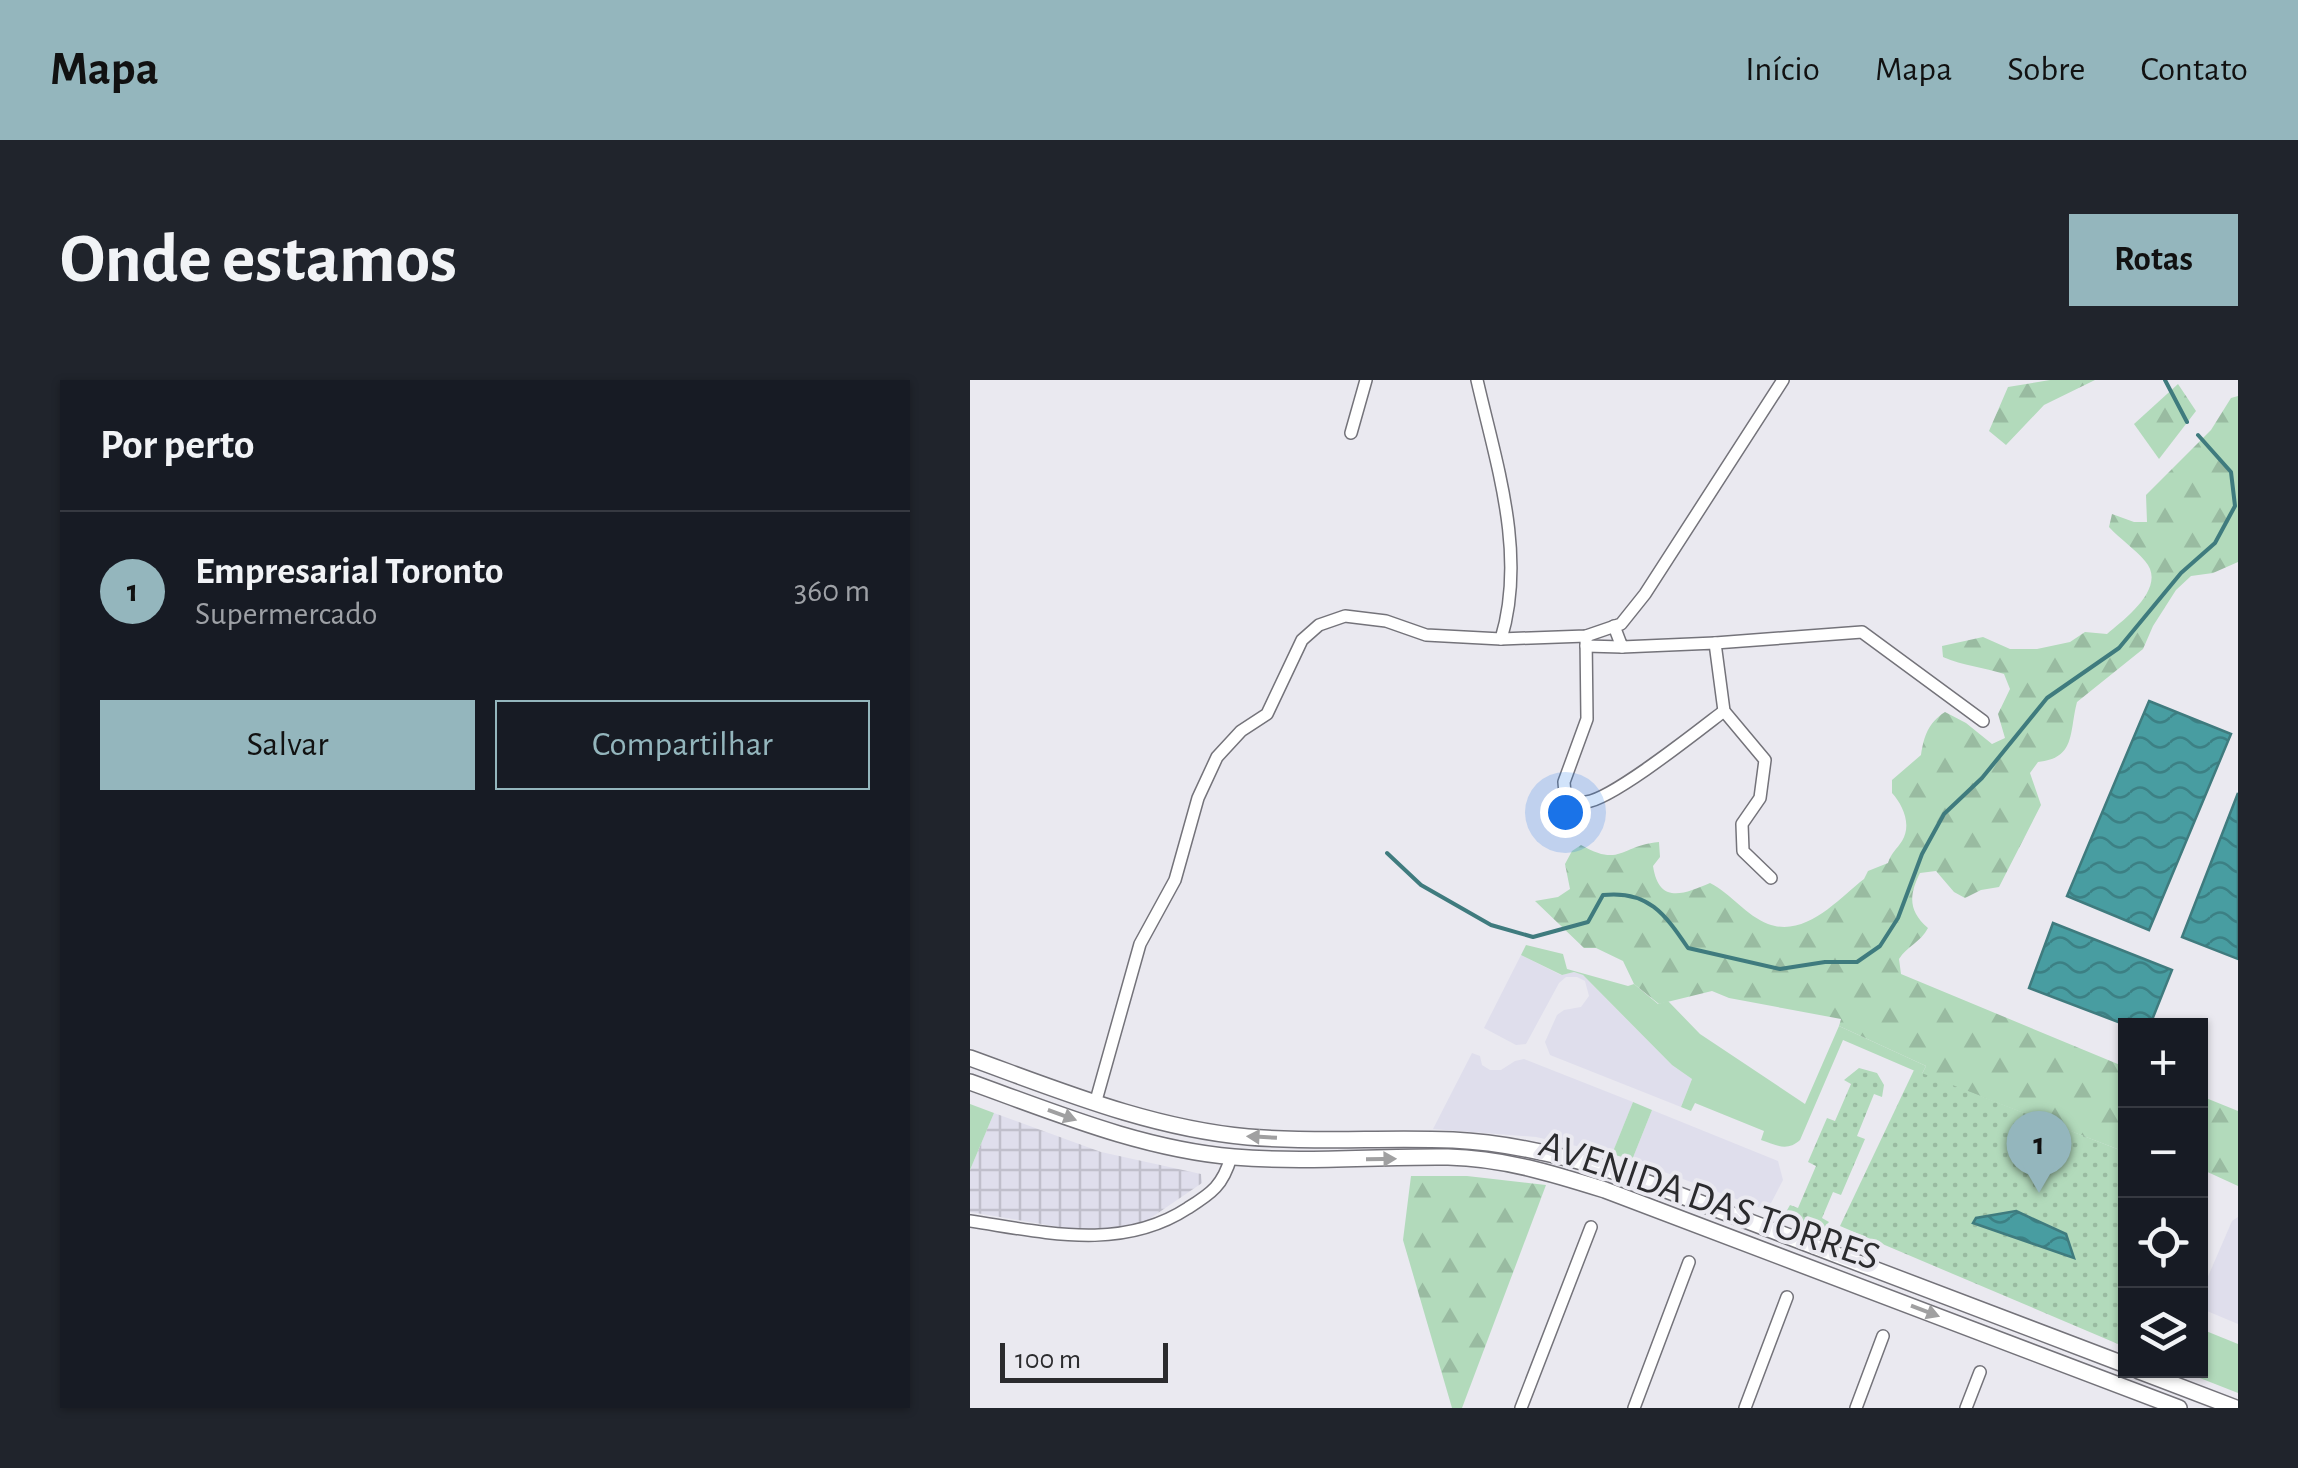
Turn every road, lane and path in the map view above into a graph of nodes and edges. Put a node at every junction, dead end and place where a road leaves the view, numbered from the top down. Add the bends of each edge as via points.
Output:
1 (1366, 380) edge
2 (1477, 380) edge
3 (1783, 380) edge
4 (1351, 433) dead end
5 (1614, 626) junction
6 (1501, 639) junction
7 (1586, 641) junction
8 (1715, 643) junction
9 (1622, 647) junction
10 (1724, 711) junction
11 (1983, 720) dead end
12 (1771, 878) dead end
13 (970, 1058) edge
14 (970, 1082) edge
15 (1095, 1104) junction
16 (1231, 1157) junction
17 (970, 1221) edge
18 (1591, 1227) dead end
19 (1689, 1262) dead end
20 (1787, 1297) dead end
21 (1883, 1336) dead end
22 (2077, 1347) junction
23 (2118, 1363) edge
24 (2068, 1366) junction
25 (1980, 1372) dead end
26 (2159, 1378) edge
27 (1521, 1408) edge
28 (1634, 1408) edge
29 (1745, 1408) edge
30 (1856, 1408) edge
31 (1966, 1408) edge
32 (2179, 1408) edge
33 (2236, 1408) edge

1 - 4 street
2 - 6 street via 1510,547
3 - 5 street via 1645,594
5 - 7 street
5 - 9 street
6 - 7 street
6 - 15 street via 1414,633 1345,616 1302,640 1267,714 1217,757 1198,798 1175,880 1140,944
7 - 9 street
7 - 10 street via 1586,719 1564,782 1565,794 1576,801 1590,802 1635,775
8 - 9 street
8 - 10 street
8 - 11 street via 1862,632
10 - 12 street via 1766,760 1760,798 1742,824 1743,851
13 - 15 main road, AVENIDA DAS TORRES
14 -> 16 main road, AVENIDA DAS TORRES via 1124,1136
22 -> 15 main road, AVENIDA DAS TORRES via 1579,1160 1456,1140 1242,1136
16 - 17 street via 1224,1180 1151,1229 1075,1237
16 -> 24 main road, AVENIDA DAS TORRES via 1451,1157 1526,1166
18 - 27 street
19 - 28 street
20 - 29 street
21 - 30 street
22 - 23 main road, AVENIDA DAS TORRES
22 - 24 main road
24 - 32 main road, AVENIDA DAS TORRES
25 - 31 street
26 - 33 main road

